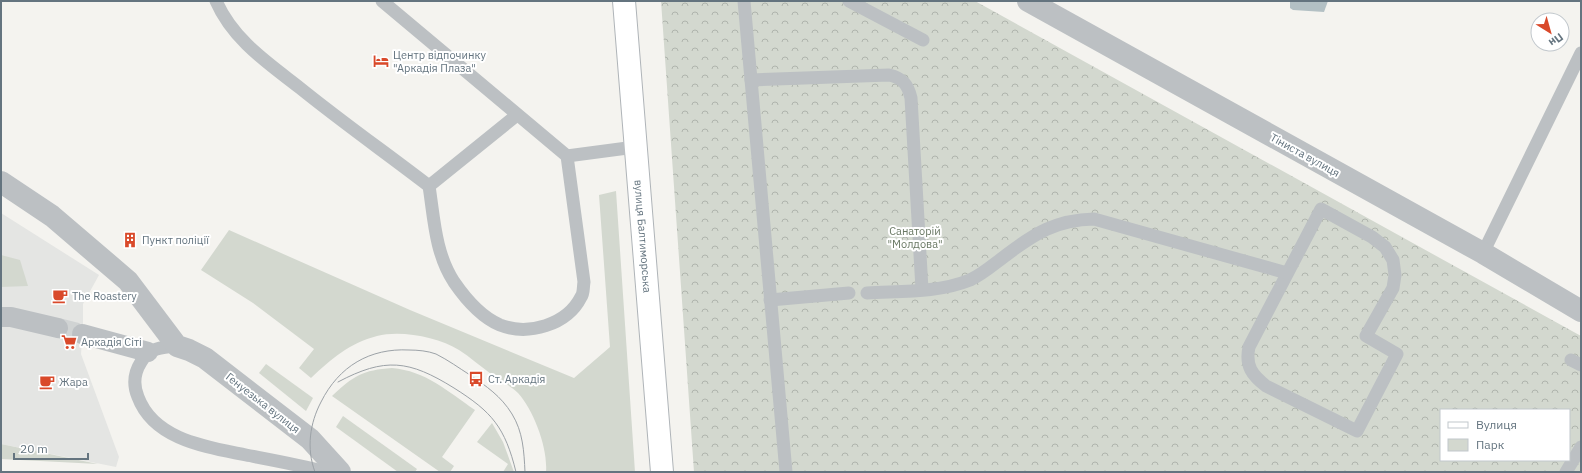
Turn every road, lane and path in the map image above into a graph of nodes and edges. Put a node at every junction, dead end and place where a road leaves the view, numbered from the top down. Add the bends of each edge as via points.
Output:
1 (216, 1) edge
2 (382, 1) edge
3 (624, 1) edge
4 (744, 1) edge
5 (849, 1) edge
6 (1028, 1) edge
7 (923, 40) dead end
8 (1581, 53) edge
9 (751, 80) junction
10 (518, 115) junction
11 (635, 147) junction
12 (567, 156) junction
13 (1, 182) edge
14 (429, 186) junction
15 (1483, 253) junction
16 (1288, 273) junction
17 (922, 289) junction
18 (849, 293) dead end
19 (867, 293) dead end
20 (770, 300) junction
21 (1581, 311) edge
22 (1, 318) edge
23 (58, 328) tunnel mouth
24 (82, 334) tunnel mouth
25 (177, 346) junction
26 (148, 352) junction
27 (1581, 447) edge
28 (326, 472) edge
29 (340, 472) edge
30 (662, 472) edge
31 (786, 472) edge
32 (1566, 472) edge

1 - 14 lane via 232,29 250,48
2 - 10 lane
3 - 11 main road, вулиця Балтиморська
4 - 9 lane
5 - 7 lane
6 - 15 street, Тіниста вулиця
8 - 15 lane
9 - 17 lane via 889,75 906,84 911,98
9 - 20 lane
10 - 12 lane
10 - 14 lane
11 - 12 lane
11 - 30 main road, вулиця Балтиморська
12 - 14 lane via 584,282 582,296 573,309 557,322 538,328 519,330 499,324 466,298 453,280 439,250
13 - 25 street via 52,216 128,281
15 - 21 street, Тіниста вулиця
16 - 16 lane via 1249,347 1247,358 1250,368 1256,378 1266,386 1357,431 1397,354 1366,336 1394,288 1393,260 1385,247 1321,209
16 - 17 lane via 1094,219 1059,223 1044,230 972,279 954,286
17 - 19 lane
18 - 20 lane
20 - 31 lane
22 - 23 street via 11,316
24 - 26 street
25 - 26 lane via 160,347
25 - 29 street, Генуезька вулиця via 211,363 310,439
26 - 28 lane via 135,374 135,390 148,414 175,436 197,445
27 - 32 lane

